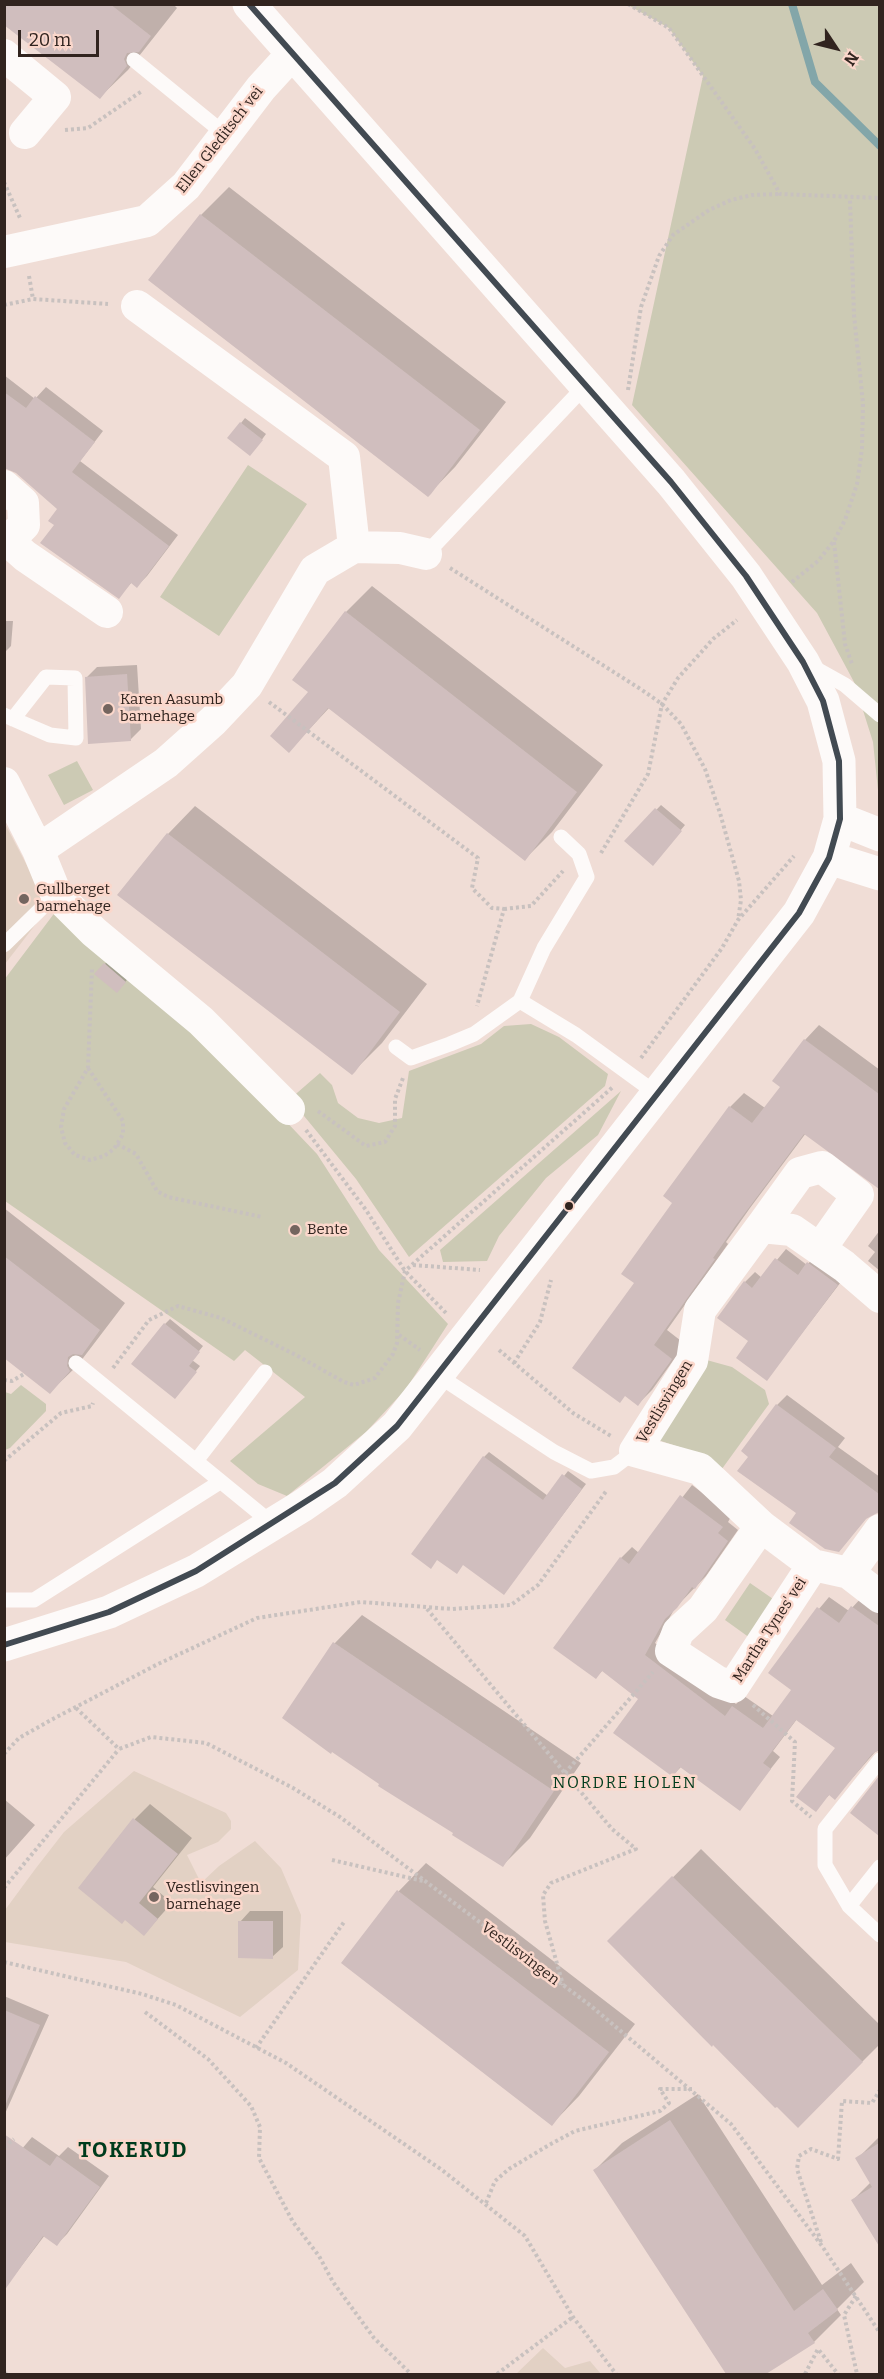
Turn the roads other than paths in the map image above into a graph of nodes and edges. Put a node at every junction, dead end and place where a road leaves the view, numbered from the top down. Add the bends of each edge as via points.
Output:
1 (249, 4) edge
2 (292, 54) junction
3 (4, 55) edge
4 (134, 60) dead end
5 (25, 133) road end
6 (226, 135) junction
7 (4, 252) edge
8 (137, 306) road end
9 (586, 385) junction
10 (4, 486) edge
11 (7, 539) edge
12 (354, 547) junction
13 (426, 554) joint
14 (107, 612) dead end
15 (803, 662) junction
16 (879, 715) edge
17 (9, 717) edge
18 (4, 783) edge
19 (840, 819) junction
20 (879, 835) edge
21 (561, 837) dead end
22 (39, 850) junction
23 (829, 858) junction
24 (879, 874) edge
25 (56, 894) junction
26 (4, 945) edge
27 (520, 1001) junction
28 (396, 1047) dead end
29 (657, 1094) junction
30 (289, 1109) road end
31 (761, 1227) junction
32 (820, 1249) junction
33 (879, 1298) edge
34 (76, 1363) dead end
35 (432, 1364) junction
36 (265, 1372) dead end
37 (635, 1451) junction
38 (196, 1461) junction
39 (220, 1482) junction
40 (274, 1525) junction
41 (761, 1526) junction
42 (879, 1530) edge
43 (813, 1565) junction
44 (849, 1573) junction
45 (879, 1596) edge
46 (4, 1600) edge
47 (4, 1645) edge
48 (879, 1760) edge
49 (879, 1867) edge
50 (849, 1906) junction
51 (879, 1935) edge

1 - 2 street
2 - 6 street, Ellen Gleditsch’ vei
2 - 9 street
3 - 5 street via 56,97
4 - 6 lane
6 - 7 street, Ellen Gleditsch’ vei via 186,186 147,221
8 - 12 street via 344,457
9 - 13 lane
9 - 15 street via 717,537
10 - 11 street via 23,502 24,525
11 - 14 street via 25,556
12 - 13 street via 400,548
12 - 22 street via 315,570 247,685 166,763
15 - 16 lane via 845,685
15 - 19 street via 834,733 839,761
17 - 17 lane via 50,735 76,738 75,678 46,677
18 - 22 street
19 - 20 street
19 - 23 street
21 - 27 lane via 579,854 587,877 544,948
22 - 25 street
23 - 24 street
23 - 29 street via 799,913
25 - 26 lane
25 - 30 street via 94,932 201,1021
27 - 28 lane via 474,1034 411,1058
27 - 29 lane via 576,1035
29 - 35 street
31 - 32 street via 792,1230
31 - 32 street via 801,1173 822,1167 858,1195
31 - 37 street, Vestlisvingen via 700,1310 692,1361
32 - 33 street
34 - 38 lane
35 - 37 lane via 554,1452 591,1471 614,1467
35 - 40 street via 397,1426 335,1483
36 - 38 lane
37 - 41 street, Martha Tynes' vei via 700,1469
38 - 39 lane
39 - 40 lane
39 - 46 lane via 34,1600
40 - 47 street via 149,1595 54,1631
41 - 43 street, Martha Tynes' vei
41 - 43 street, Martha Tynes' vei via 703,1609 678,1632 671,1651 718,1682 733,1687
42 - 44 street
43 - 44 street, Martha Tynes' vei
44 - 45 street, Martha Tynes' vei
48 - 50 lane via 825,1829 825,1865
49 - 50 lane
50 - 51 lane

